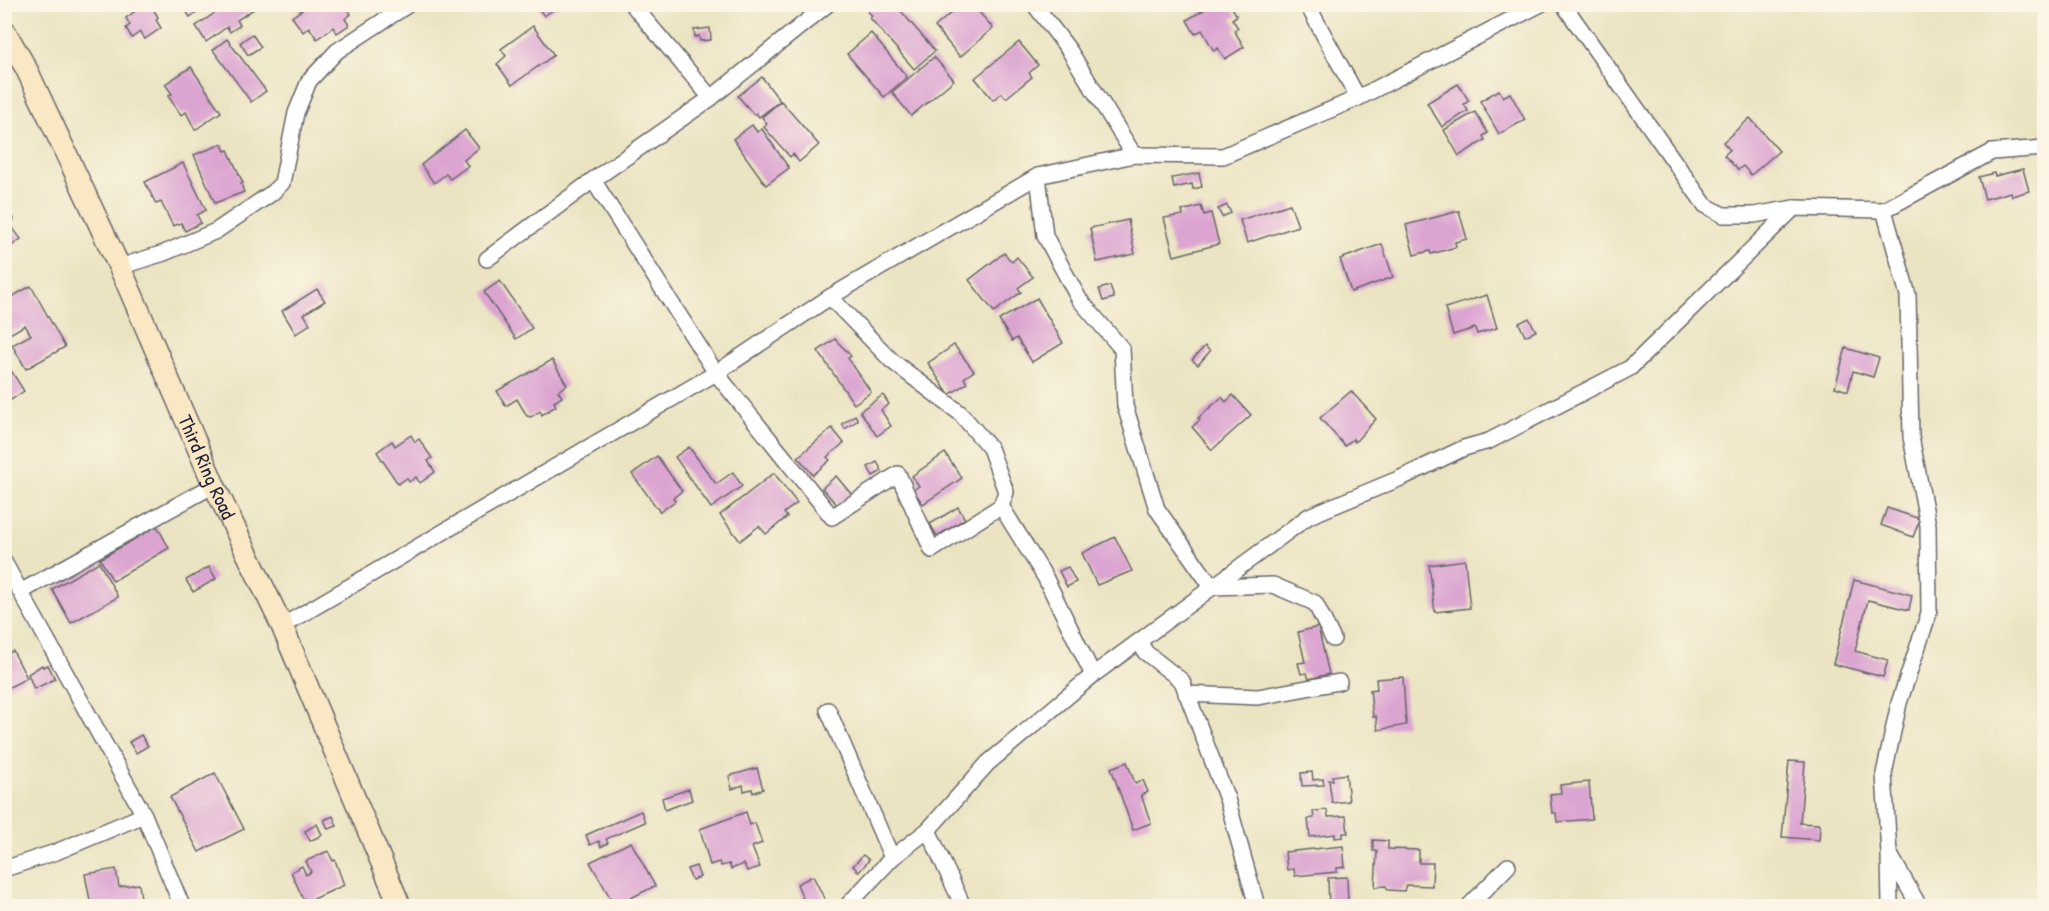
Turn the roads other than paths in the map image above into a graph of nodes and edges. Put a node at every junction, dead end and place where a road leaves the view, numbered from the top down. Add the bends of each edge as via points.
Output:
1 (410, 4) edge
2 (632, 4) edge
3 (828, 4) edge
4 (1034, 4) edge
5 (1307, 4) edge
6 (1541, 4) edge
7 (1563, 4) edge
8 (4, 30) edge
9 (711, 98) junction
10 (1358, 98) junction
11 (2044, 148) edge
12 (1134, 155) junction
13 (1038, 176) junction
14 (593, 180) junction
15 (1794, 208) junction
16 (1884, 210) junction
17 (487, 259) dead end
18 (119, 267) junction
19 (830, 297) junction
20 (716, 373) junction
21 (214, 484) junction
22 (1001, 506) junction
23 (4, 562) edge
24 (1212, 587) junction
25 (22, 591) junction
26 (282, 626) junction
27 (1333, 639) dead end
28 (1140, 642) junction
29 (1093, 675) junction
30 (1339, 682) dead end
31 (1186, 694) junction
32 (828, 710) dead end
33 (144, 815) junction
34 (928, 830) junction
35 (1889, 854) junction
36 (892, 858) junction
37 (1508, 866) dead end
38 (4, 869) edge
39 (182, 906) edge
40 (400, 906) edge
41 (847, 906) edge
42 (963, 906) edge
43 (1257, 906) edge
44 (1470, 906) edge
45 (1890, 906) edge
46 (1918, 906) edge

1 - 18 street via 337,51 309,81 296,113 282,183 272,193 216,231
2 - 9 street
3 - 9 street
4 - 12 street via 1070,50
5 - 10 street
6 - 10 street
7 - 15 street via 1705,205 1723,215 1754,215
8 - 18 street, Third Ring Road via 26,68
9 - 14 street
10 - 12 street via 1223,156
11 - 16 street via 1992,152
12 - 13 street
13 - 19 street
13 - 24 street via 1045,236 1079,299 1122,349 1125,406 1157,509
14 - 17 street
14 - 20 street
15 - 16 street
15 - 24 street via 1629,368 1488,441 1309,516
16 - 35 street via 1908,295 1911,437 1928,525 1929,613 1899,703 1884,774
18 - 21 street, Third Ring Road
19 - 20 street
19 - 22 street via 892,361 960,414 990,448 1006,492
20 - 22 street via 832,517 898,474 932,550
20 - 26 street
21 - 25 street
21 - 26 street, Third Ring Road
22 - 29 street via 1046,577
23 - 25 street
24 - 27 street via 1273,585 1315,603
24 - 28 street
25 - 33 street
26 - 40 street, Third Ring Road
28 - 29 street
28 - 31 street via 1144,652 1182,681
29 - 34 street via 988,763
30 - 31 street via 1258,697
31 - 43 street via 1227,799
32 - 36 street
33 - 38 street
33 - 39 street
34 - 36 street
34 - 42 street
35 - 45 street
35 - 46 street
36 - 41 street
37 - 44 street

